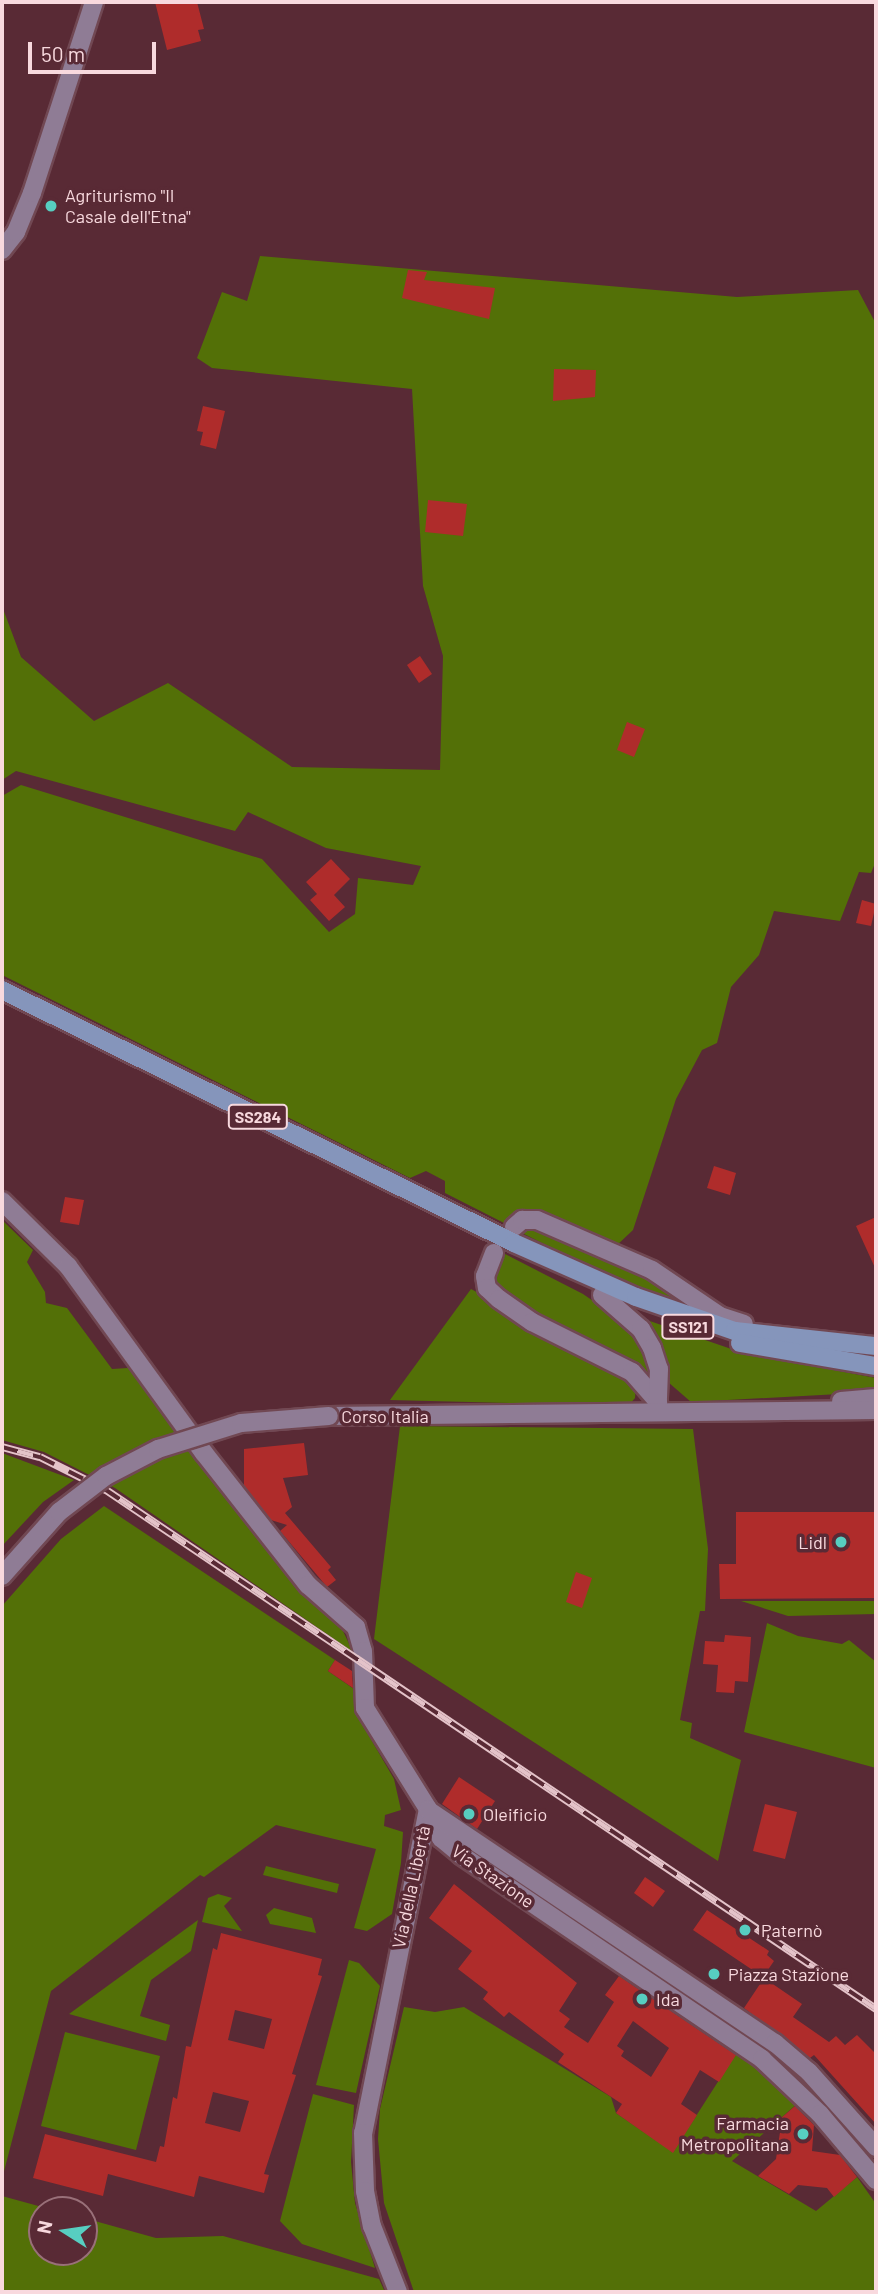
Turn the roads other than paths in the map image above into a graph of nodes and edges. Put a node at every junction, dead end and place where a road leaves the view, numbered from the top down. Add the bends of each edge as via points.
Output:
1 (94, 2) edge
2 (2, 250) edge
3 (2, 990) edge
4 (2, 1202) edge
5 (514, 1235) junction
6 (494, 1253) dead end
7 (602, 1294) junction
8 (876, 1340) edge
9 (876, 1346) edge
10 (876, 1366) edge
11 (876, 1398) edge
12 (658, 1409) junction
13 (876, 1410) edge
14 (820, 1412) junction
15 (732, 1414) junction
16 (876, 1418) edge
17 (2, 1576) edge
18 (428, 1809) junction
19 (876, 2147) edge
20 (876, 2180) edge
21 (398, 2292) edge

1 - 2 street via 24,214
3 - 5 main road, SS284
4 - 18 street, Via della Libertà via 68,1266 308,1585 356,1627 363,1651 365,1708
5 - 7 main road, SS121
5 - 8 street via 522,1220 537,1220 652,1270 735,1322
5 - 9 main road, SS121 via 636,1297 714,1326 782,1340
6 - 12 street via 485,1276 487,1288 532,1322 632,1372
7 - 10 main road, SS121 via 719,1338
7 - 12 street via 641,1329 652,1348 659,1369
11 - 15 street
12 - 15 street, Corso Italia
12 - 17 street, Corso Italia, bridge via 329,1416 241,1423 158,1449 82,1493 38,1532
13 - 14 street
14 - 15 street, Corso Italia
14 - 16 street
18 - 19 street, Via Stazione via 775,2043 809,2072
18 - 20 street, Via Stazione via 441,1838 461,1855 762,2059 796,2088
18 - 21 street, Via della Libertà via 363,2133 365,2191 372,2226

